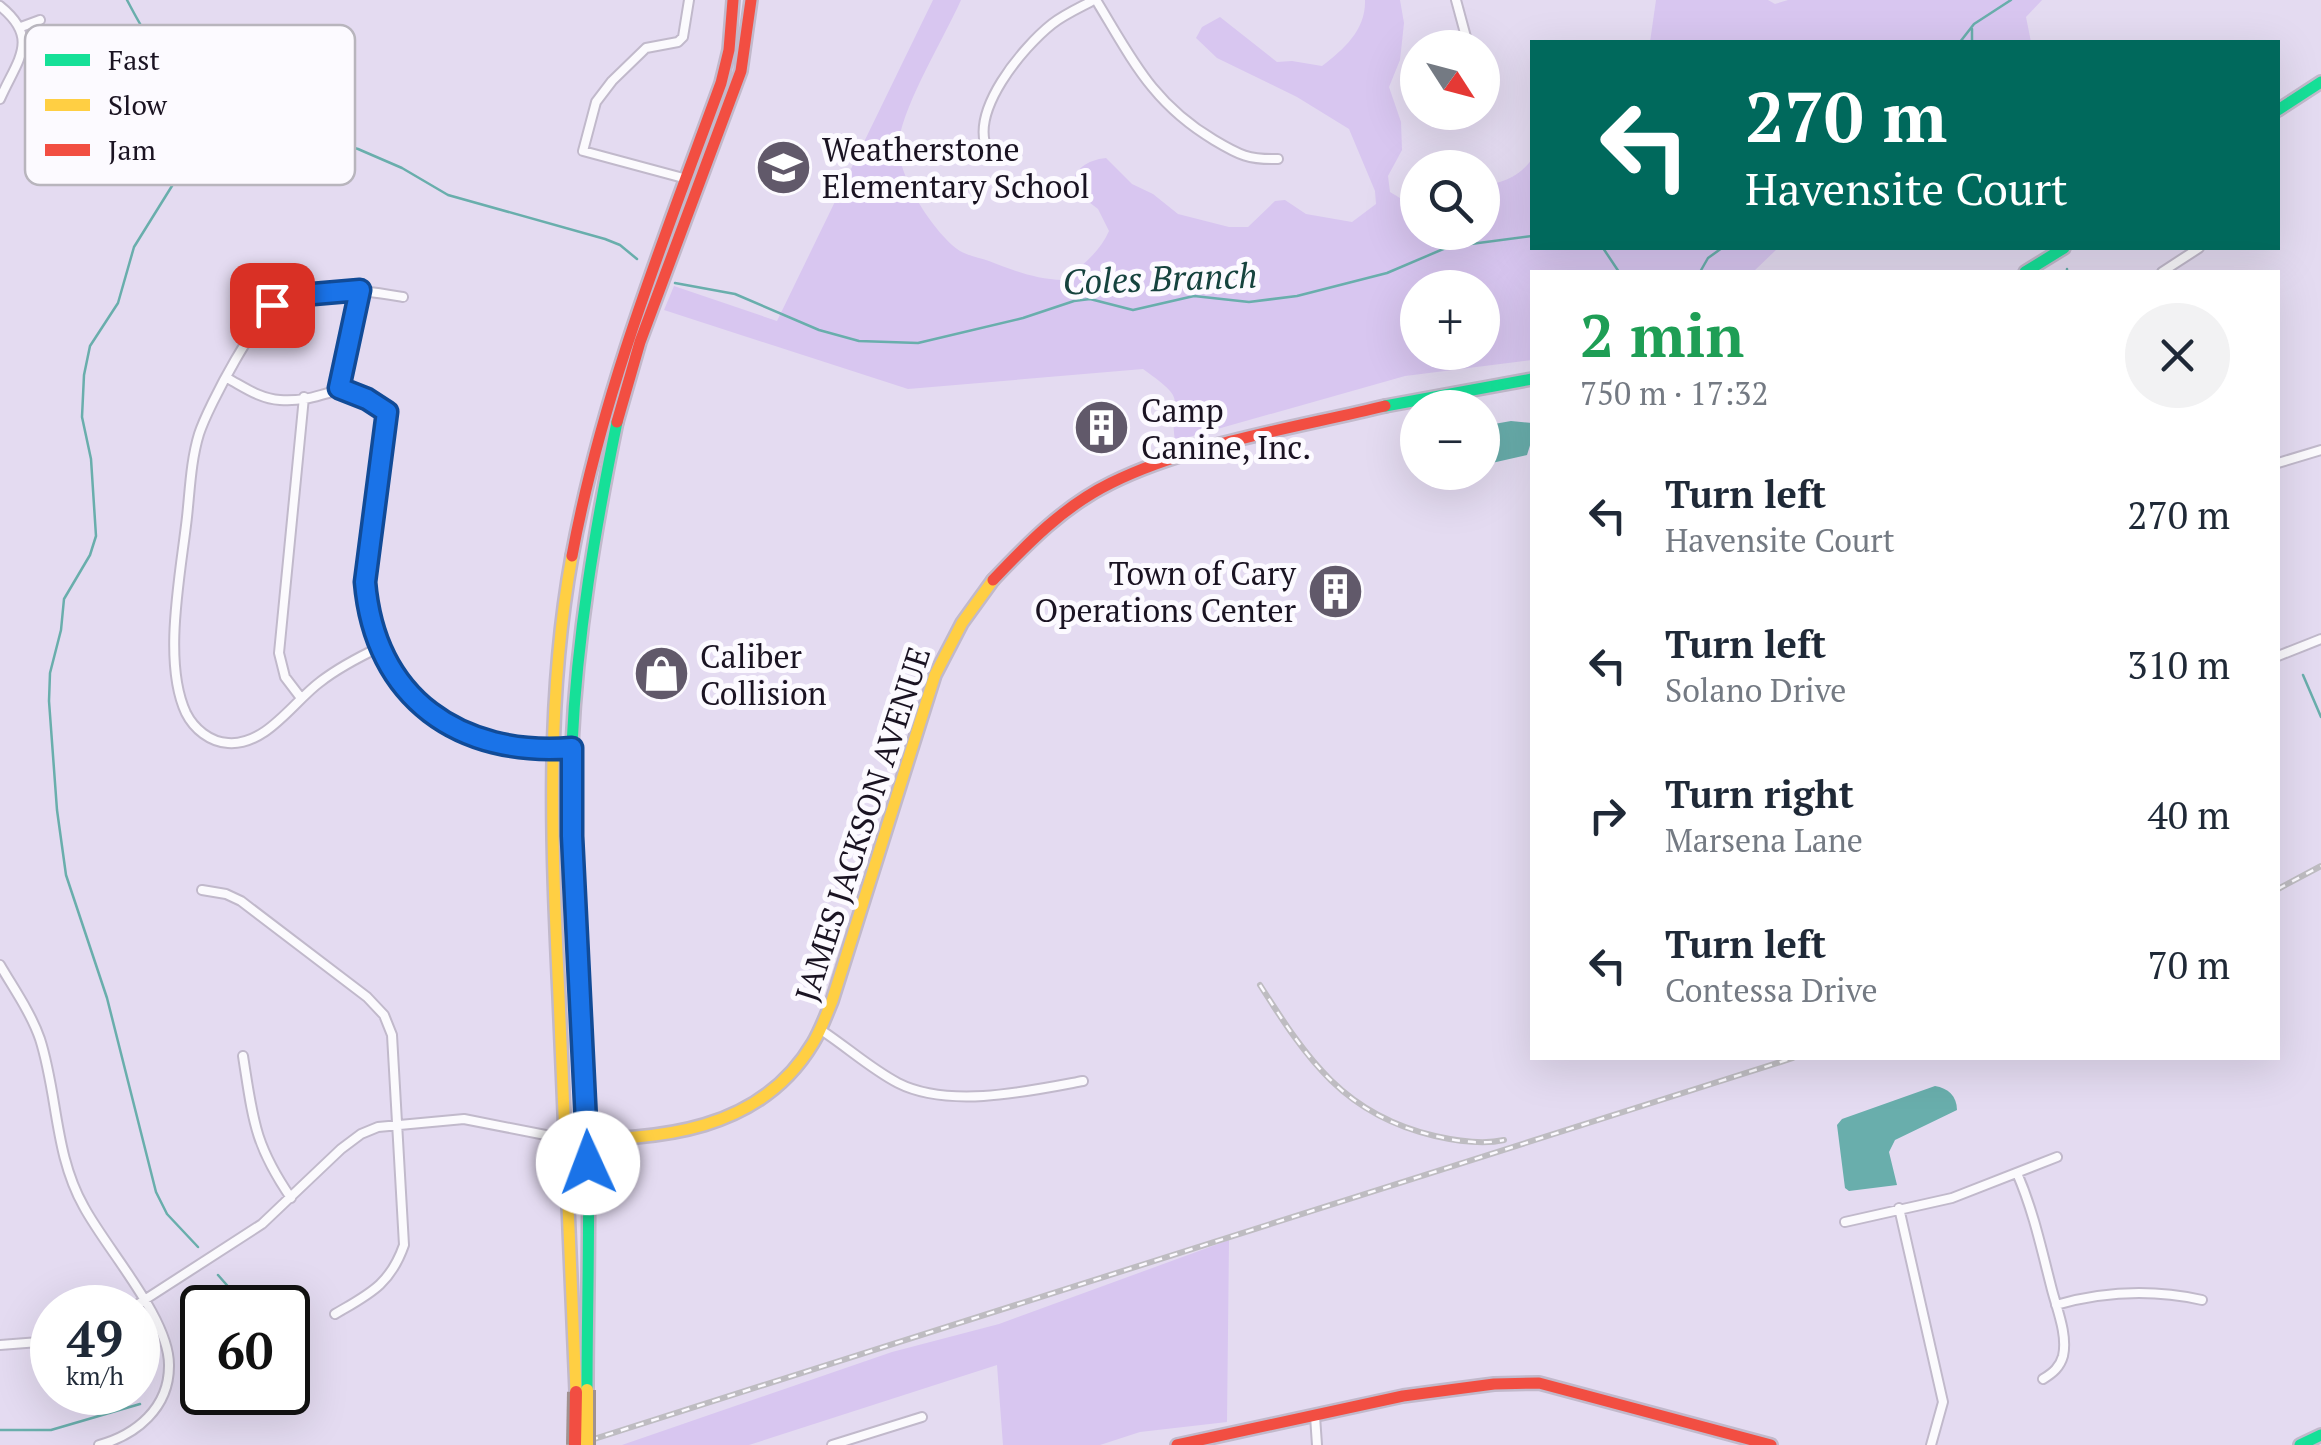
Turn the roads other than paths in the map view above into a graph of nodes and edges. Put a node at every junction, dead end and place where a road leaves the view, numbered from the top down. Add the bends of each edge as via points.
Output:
1 (689, 0) edge
2 (734, 0) edge
3 (751, 0) edge
4 (1095, 0) edge
5 (1456, 0) edge
6 (0, 6) edge
7 (40, 20) dead end
8 (27, 25) edge
9 (25, 26) edge
10 (22, 27) junction
11 (1464, 30) edge
12 (2321, 82) edge
13 (0, 100) edge
14 (2280, 109) edge
15 (1011, 158) dead end
16 (1278, 159) dead end
17 (687, 180) junction
18 (2061, 250) edge
19 (2196, 250) edge
20 (2028, 270) edge
21 (2165, 270) edge
22 (360, 290) junction
23 (403, 298) dead end
24 (227, 378) junction
25 (1530, 378) edge
26 (339, 388) junction
27 (304, 397) junction
28 (2321, 450) edge
29 (2280, 461) edge
30 (2321, 639) edge
31 (380, 647) junction
32 (2280, 655) edge
33 (301, 698) junction
34 (572, 748) junction
35 (551, 750) junction
36 (202, 890) dead end
37 (0, 965) edge
38 (821, 1030) junction
39 (243, 1056) dead end
40 (1083, 1081) dead end
41 (398, 1123) junction
42 (566, 1139) junction
43 (588, 1140) junction
44 (2057, 1156) dead end
45 (2017, 1173) junction
46 (292, 1198) junction
47 (1899, 1208) junction
48 (1845, 1222) dead end
49 (133, 1285) edge
50 (160, 1289) edge
51 (2202, 1300) dead end
52 (2056, 1304) junction
53 (335, 1314) dead end
54 (160, 1329) edge
55 (30, 1343) edge
56 (0, 1345) edge
57 (2043, 1379) dead end
58 (582, 1391) junction
59 (160, 1397) edge
60 (150, 1415) edge
61 (1315, 1416) junction
62 (922, 1418) dead end
63 (2321, 1435) edge
64 (99, 1445) edge
65 (576, 1445) edge
66 (586, 1445) edge
67 (832, 1445) edge
68 (1177, 1445) edge
69 (1317, 1445) edge
70 (1771, 1445) edge
71 (1932, 1445) edge
72 (2300, 1445) edge

1 - 17 street via 678,42 646,48 604,91 582,151
2 - 17 main road via 721,83
3 - 34 main road via 736,86 640,342 606,466
4 - 15 street via 1036,38 1000,85 984,123 984,145
4 - 16 street via 1170,109 1250,160
5 - 11 street
6 - 10 street
7 - 8 street
9 - 10 street
10 - 13 street via 21,51
12 - 14 main road
17 - 35 main road via 624,350 590,469 562,610
18 - 20 main road
19 - 21 street
22 - 23 street
22 - 24 street via 290,296 272,305
22 - 26 street
24 - 27 street via 270,398
24 - 33 street via 194,451 176,631 180,694 193,724 227,743 258,736
25 - 38 main road, JAMES JACKSON AVENUE via 1405,401 1164,460 1092,494 1025,544 977,600 935,675
26 - 27 street
26 - 31 street via 387,412 365,582
27 - 33 street via 278,653
28 - 29 street
30 - 32 street
31 - 33 street
31 - 35 street via 409,694 441,720 500,745
34 - 35 street
34 - 43 main road
35 - 42 main road
36 - 41 street via 241,900 379,1008 392,1036
37 - 49 street via 39,1037 58,1142 74,1188
38 - 40 street via 888,1078 921,1092 962,1096
38 - 43 main road, JAMES JACKSON AVENUE via 776,1091 727,1121 662,1136
39 - 46 street via 258,1140
41 - 42 street via 464,1119
41 - 46 street via 361,1134
41 - 53 street via 404,1245 380,1286
42 - 43 main road, JAMES JACKSON AVENUE
42 - 58 main road
43 - 58 main road
44 - 45 street
45 - 47 street via 1952,1198
45 - 52 street via 2037,1222
46 - 50 street
47 - 48 street
47 - 71 street via 1942,1390
51 - 52 street via 2119,1292
52 - 57 street via 2064,1354
54 - 59 street via 169,1354
55 - 56 street
58 - 65 main road, bridge
58 - 66 main road, bridge
60 - 64 street via 125,1436
61 - 68 main road
61 - 69 street
61 - 70 main road via 1441,1388 1538,1382
62 - 67 street
63 - 72 main road

